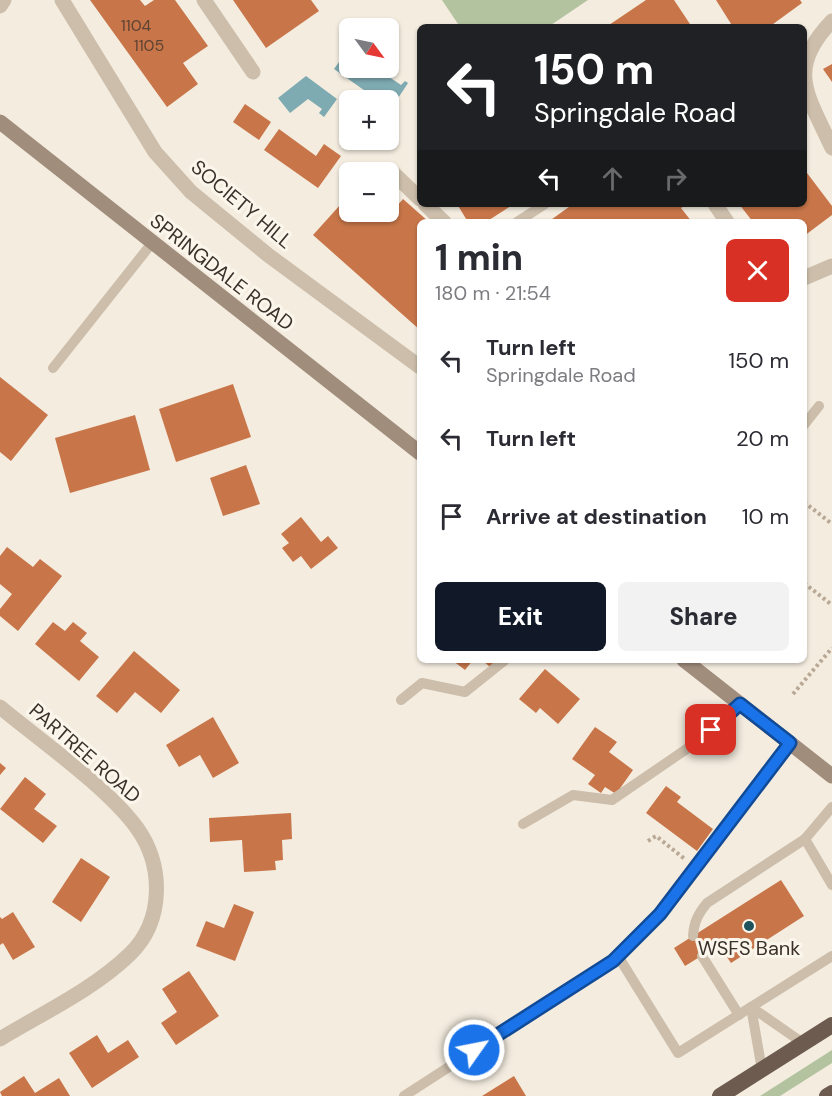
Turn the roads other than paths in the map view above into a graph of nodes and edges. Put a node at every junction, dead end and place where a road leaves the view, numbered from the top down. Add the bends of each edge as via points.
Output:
1 (4, 0) edge
2 (62, 0) edge
3 (204, 0) edge
4 (0, 6) edge
5 (832, 21) edge
6 (807, 55) edge
7 (253, 72) dead end
8 (807, 92) edge
9 (0, 122) edge
10 (832, 148) edge
11 (399, 179) edge
12 (417, 196) edge
13 (428, 207) edge
14 (540, 207) edge
15 (441, 219) edge
16 (522, 219) edge
17 (152, 243) junction
18 (832, 266) edge
19 (807, 277) edge
20 (417, 365) edge
21 (54, 368) dead end
22 (819, 406) dead end
23 (807, 421) edge
24 (417, 451) edge
25 (501, 663) edge
26 (688, 663) edge
27 (401, 700) dead end
28 (740, 704) junction
29 (0, 707) edge
30 (790, 743) junction
31 (832, 776) edge
32 (832, 807) edge
33 (523, 824) dead end
34 (805, 840) junction
35 (832, 885) edge
36 (693, 936) dead end
37 (618, 956) junction
38 (702, 956) dead end
39 (832, 956) edge
40 (750, 1008) junction
41 (739, 1015) junction
42 (832, 1025) edge
43 (0, 1039) edge
44 (803, 1043) junction
45 (762, 1070) junction
46 (832, 1093) edge
47 (404, 1096) edge
48 (720, 1096) edge
49 (826, 1096) edge

1 - 4 street
2 - 20 street, SOCIETY HILL via 155,152 191,192 268,255
3 - 7 street
5 - 6 street
8 - 10 street
9 - 17 main road, SPRINGDALE ROAD
11 - 12 street
13 - 15 street
14 - 16 lane
17 - 21 lane
17 - 24 main road, SPRINGDALE ROAD
18 - 19 street
22 - 23 lane
25 - 27 lane via 465,692 422,683
26 - 28 main road
28 - 30 main road
28 - 33 lane via 691,747 612,800 573,795
29 - 43 street, PARTREE ROAD via 109,798 137,828 156,873 157,901 148,933 130,954
30 - 31 main road
30 - 37 lane via 660,914
32 - 34 lane
34 - 35 lane
34 - 36 lane via 707,903 698,913
37 - 41 lane via 678,1053
37 - 47 lane
38 - 41 lane
39 - 40 lane
40 - 41 lane
40 - 44 lane
40 - 45 lane
42 - 44 highway
44 - 45 highway
45 - 48 highway
46 - 49 highway

